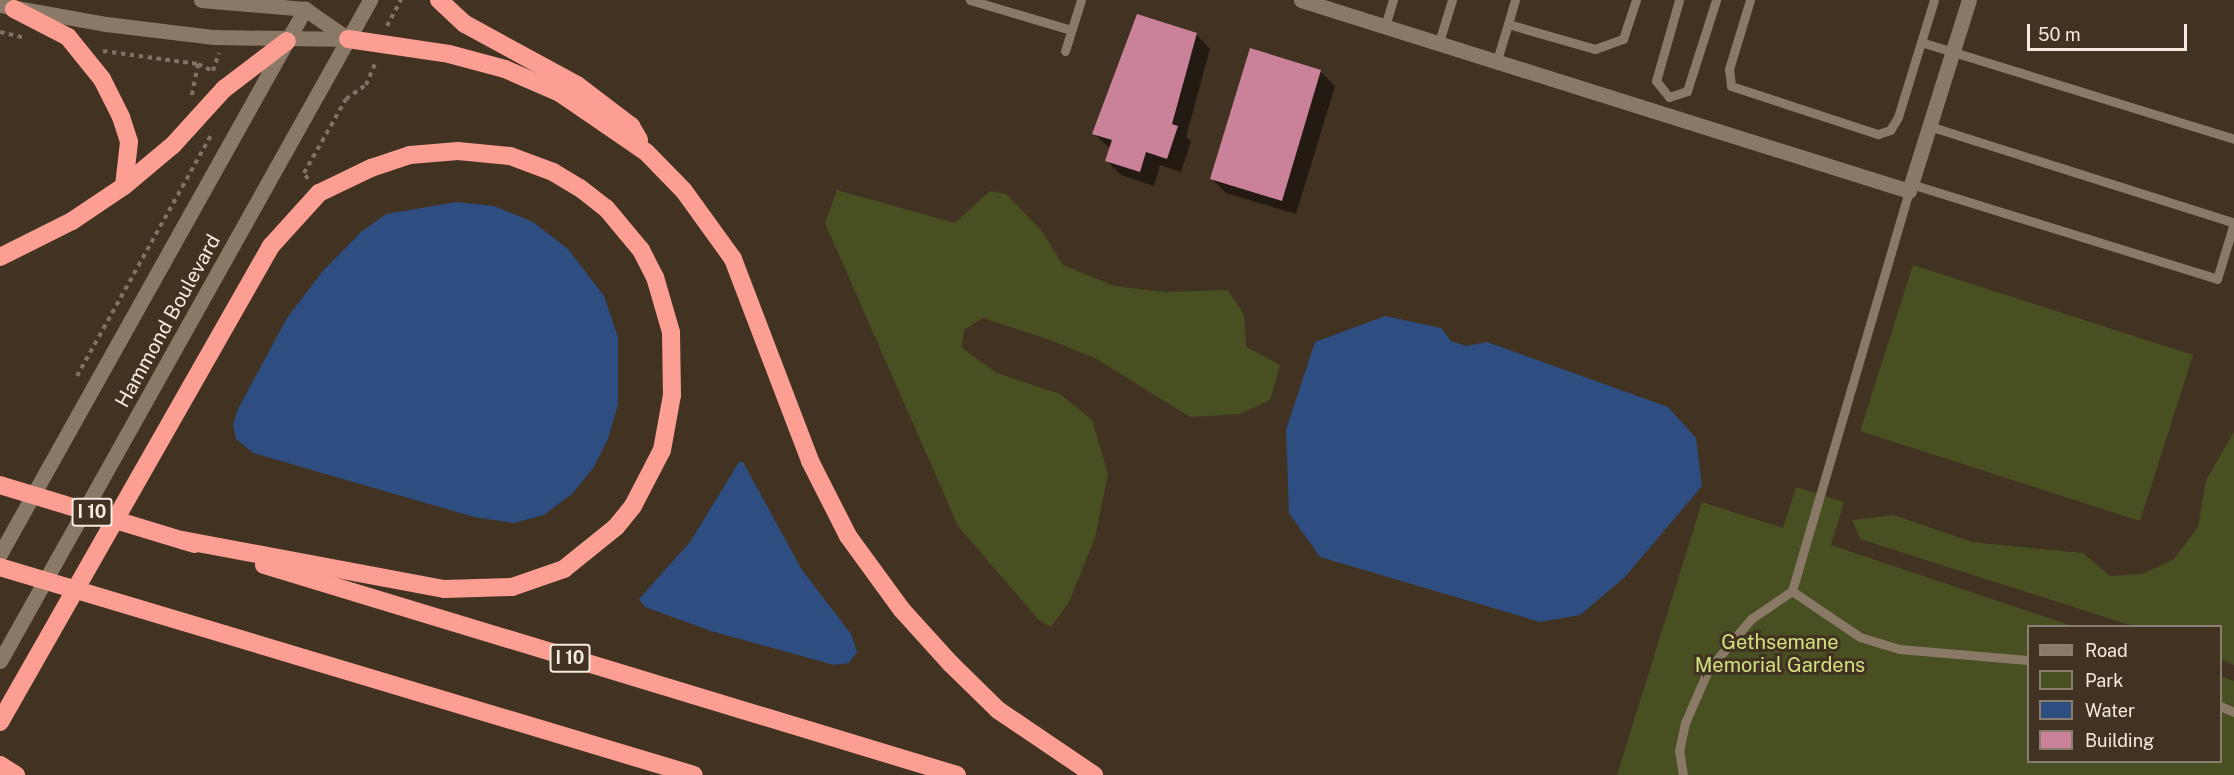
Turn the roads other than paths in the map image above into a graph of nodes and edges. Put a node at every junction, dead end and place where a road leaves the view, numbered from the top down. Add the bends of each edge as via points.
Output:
1 (201, 0) edge
2 (370, 0) edge
3 (439, 0) edge
4 (970, 0) edge
5 (1081, 0) edge
6 (1301, 0) edge
7 (1393, 0) edge
8 (1452, 0) edge
9 (1515, 0) edge
10 (1636, 0) edge
11 (1679, 0) edge
12 (1716, 0) edge
13 (1750, 0) edge
14 (1934, 0) edge
15 (1969, 0) edge
16 (308, 4) edge
17 (1331, 4) edge
18 (7, 7) edge
19 (1508, 24) junction
20 (1385, 26) junction
21 (1071, 30) junction
22 (348, 39) junction
23 (287, 41) junction
24 (1439, 42) junction
25 (1921, 42) junction
26 (1065, 51) dead end
27 (1952, 52) junction
28 (1497, 60) junction
29 (1666, 104) junction
30 (1929, 126) junction
31 (2234, 139) edge
32 (646, 152) junction
33 (124, 186) junction
34 (1910, 187) junction
35 (2234, 223) edge
36 (0, 257) edge
37 (0, 484) edge
38 (183, 540) junction
39 (0, 554) edge
40 (0, 567) edge
41 (1792, 591) junction
42 (2027, 660) edge
43 (0, 662) edge
44 (0, 722) edge
45 (0, 765) edge
46 (16, 775) edge
47 (694, 775) edge
48 (957, 775) edge
49 (1094, 775) edge
50 (1683, 775) edge

1 - 16 street
2 - 22 street, Hammond Boulevard
3 - 32 highway via 465,24 577,85 631,126
4 - 21 lane
5 - 21 lane
6 - 17 street
7 - 20 lane
8 - 24 lane
9 - 19 lane
10 - 19 lane via 1623,39 1595,49
11 - 29 lane via 1656,81
12 - 29 lane via 1687,91
13 - 25 lane via 1729,69 1731,86 1875,133 1886,133 1896,123
14 - 25 lane
15 - 27 street
16 - 22 street
16 - 23 street, Hammond Boulevard
17 - 20 street
18 - 23 street via 117,26
18 - 33 highway via 68,37 102,79 129,142
19 - 28 lane
20 - 24 street
21 - 26 lane
22 - 23 street
22 - 32 highway via 449,54 505,69 560,93
22 - 43 street, Hammond Boulevard
23 - 33 highway via 224,89 173,145
23 - 39 street, Hammond Boulevard
24 - 28 street
25 - 27 lane
27 - 30 street
27 - 31 lane
28 - 29 street
29 - 34 street
30 - 34 street
30 - 35 lane
32 - 49 highway via 684,191 733,259 810,460 848,536 902,610 998,710
33 - 36 highway via 72,221
34 - 35 lane via 2217,279
34 - 41 lane
37 - 38 highway, I 10
38 - 44 highway via 444,589 512,587 564,569 616,527 633,506 662,450 673,370 671,332 655,277 641,250 606,208 553,172 510,156 432,152 389,160 319,194 271,246
38 - 48 highway, I 10
40 - 47 highway
41 - 42 lane via 1860,637 1899,649
41 - 50 lane via 1751,619 1708,670 1685,723 1679,751
45 - 46 highway

